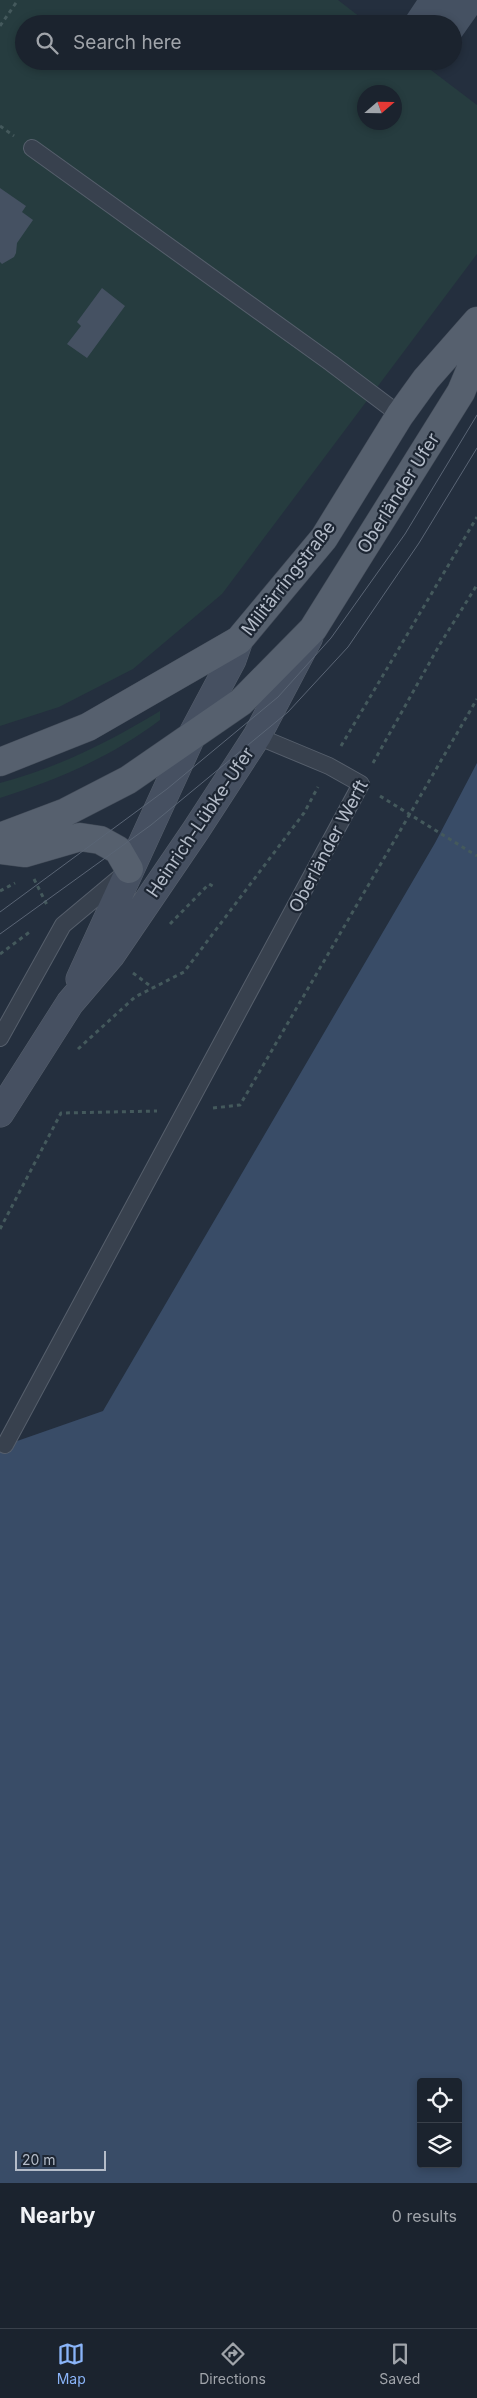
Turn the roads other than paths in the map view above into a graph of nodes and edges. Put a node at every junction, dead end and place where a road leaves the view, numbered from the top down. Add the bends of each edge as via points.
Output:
1 (32, 148) dead end
2 (477, 321) edge
3 (477, 354) edge
4 (400, 415) junction
5 (313, 629) junction
6 (239, 640) junction
7 (192, 736) junction
8 (257, 736) junction
9 (0, 762) edge
10 (0, 837) edge
11 (0, 850) edge
12 (129, 870) junction
13 (70, 1003) junction
14 (0, 1038) edge
15 (0, 1113) edge
16 (4, 1445) dead end

1 - 4 lane
2 - 4 main road, Militärringstraße
3 - 5 main road, Oberländer Ufer via 460,392
4 - 6 main road, Militärringstraße via 324,538
5 - 7 main road via 241,702
5 - 8 main road, Heinrich-Lübke-Ufer
6 - 7 main road, Heinrich-Lübke-Ufer via 232,660
6 - 9 main road, Militärringstraße via 88,727
7 - 10 main road via 119,784 66,812
7 - 12 main road, Heinrich-Lübke-Ufer
8 - 13 main road, Heinrich-Lübke-Ufer via 111,955
8 - 16 lane, Oberländer Werft via 329,766 361,784
11 - 12 main road via 25,853 80,837 100,840 118,850
12 - 13 main road, Heinrich-Lübke-Ufer
12 - 14 lane via 63,925
13 - 15 main road, Heinrich-Lübke-Ufer

